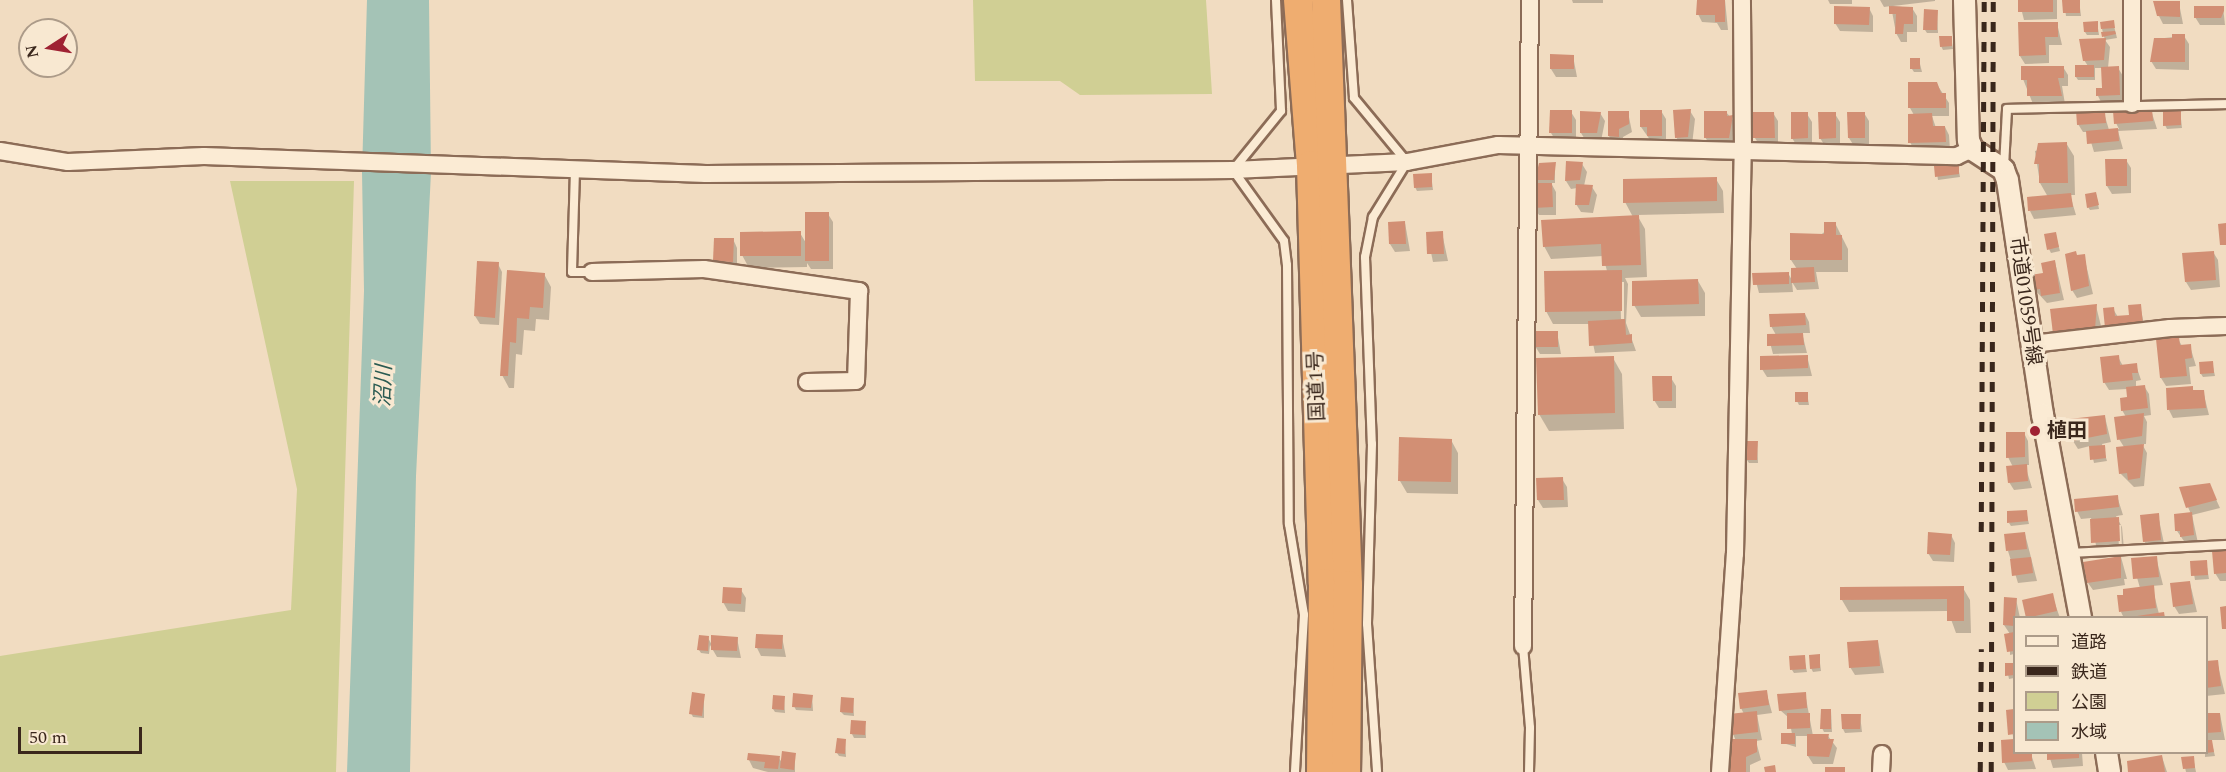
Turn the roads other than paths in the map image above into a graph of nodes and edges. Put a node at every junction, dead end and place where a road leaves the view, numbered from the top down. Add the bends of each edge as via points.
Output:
1 (1276, 0) edge
2 (1298, 0) edge
3 (1326, 0) edge
4 (1347, 0) edge
5 (1530, 0) edge
6 (1742, 0) edge
7 (1964, 0) edge
8 (2132, 0) edge
9 (2132, 104) junction
10 (2226, 104) edge
11 (1526, 145) junction
12 (1743, 149) junction
13 (1972, 149) junction
14 (0, 151) edge
15 (1407, 162) junction
16 (1323, 166) junction
17 (2003, 169) junction
18 (575, 170) junction
19 (1233, 170) junction
20 (592, 272) joint
21 (2226, 326) edge
22 (2032, 344) junction
23 (807, 382) dead end
24 (2226, 545) edge
25 (2068, 553) junction
26 (2080, 616) edge
27 (1523, 646) joint
28 (1882, 754) dead end
29 (2106, 754) edge
30 (1294, 772) edge
31 (1321, 772) edge
32 (1346, 772) edge
33 (1377, 772) edge
34 (1529, 772) edge
35 (1720, 772) edge
36 (1881, 772) edge
37 (2109, 772) edge

1 - 19 lane via 1281,111
2 - 16 highway, 国道1号
3 - 16 highway, 国道1号
4 - 15 lane via 1354,98
5 - 11 street
6 - 12 street
7 - 13 street via 1967,132
8 - 9 street
9 - 10 lane
9 - 17 lane via 2007,109 2007,159
11 - 12 street
11 - 15 street via 1498,145
11 - 27 street
12 - 13 street via 1957,156
12 - 35 street via 1735,554
13 - 17 street
14 - 18 street via 68,162 194,156
15 - 16 street
15 - 33 lane via 1373,217 1365,257 1372,444 1367,624
16 - 19 street
16 - 31 highway, 国道1号
16 - 32 highway, 国道1号 via 1348,585
17 - 22 street, 市道01059号線
18 - 19 street via 706,174
18 - 20 lane via 572,272
19 - 30 lane via 1284,241 1287,265 1288,524 1304,615
20 - 23 street via 704,269 859,291 856,381
21 - 22 street via 2170,328
22 - 25 street, 市道01059号線
24 - 25 lane
25 - 26 street, 市道01059号線
27 - 34 lane via 1530,728
28 - 36 street
29 - 37 street

